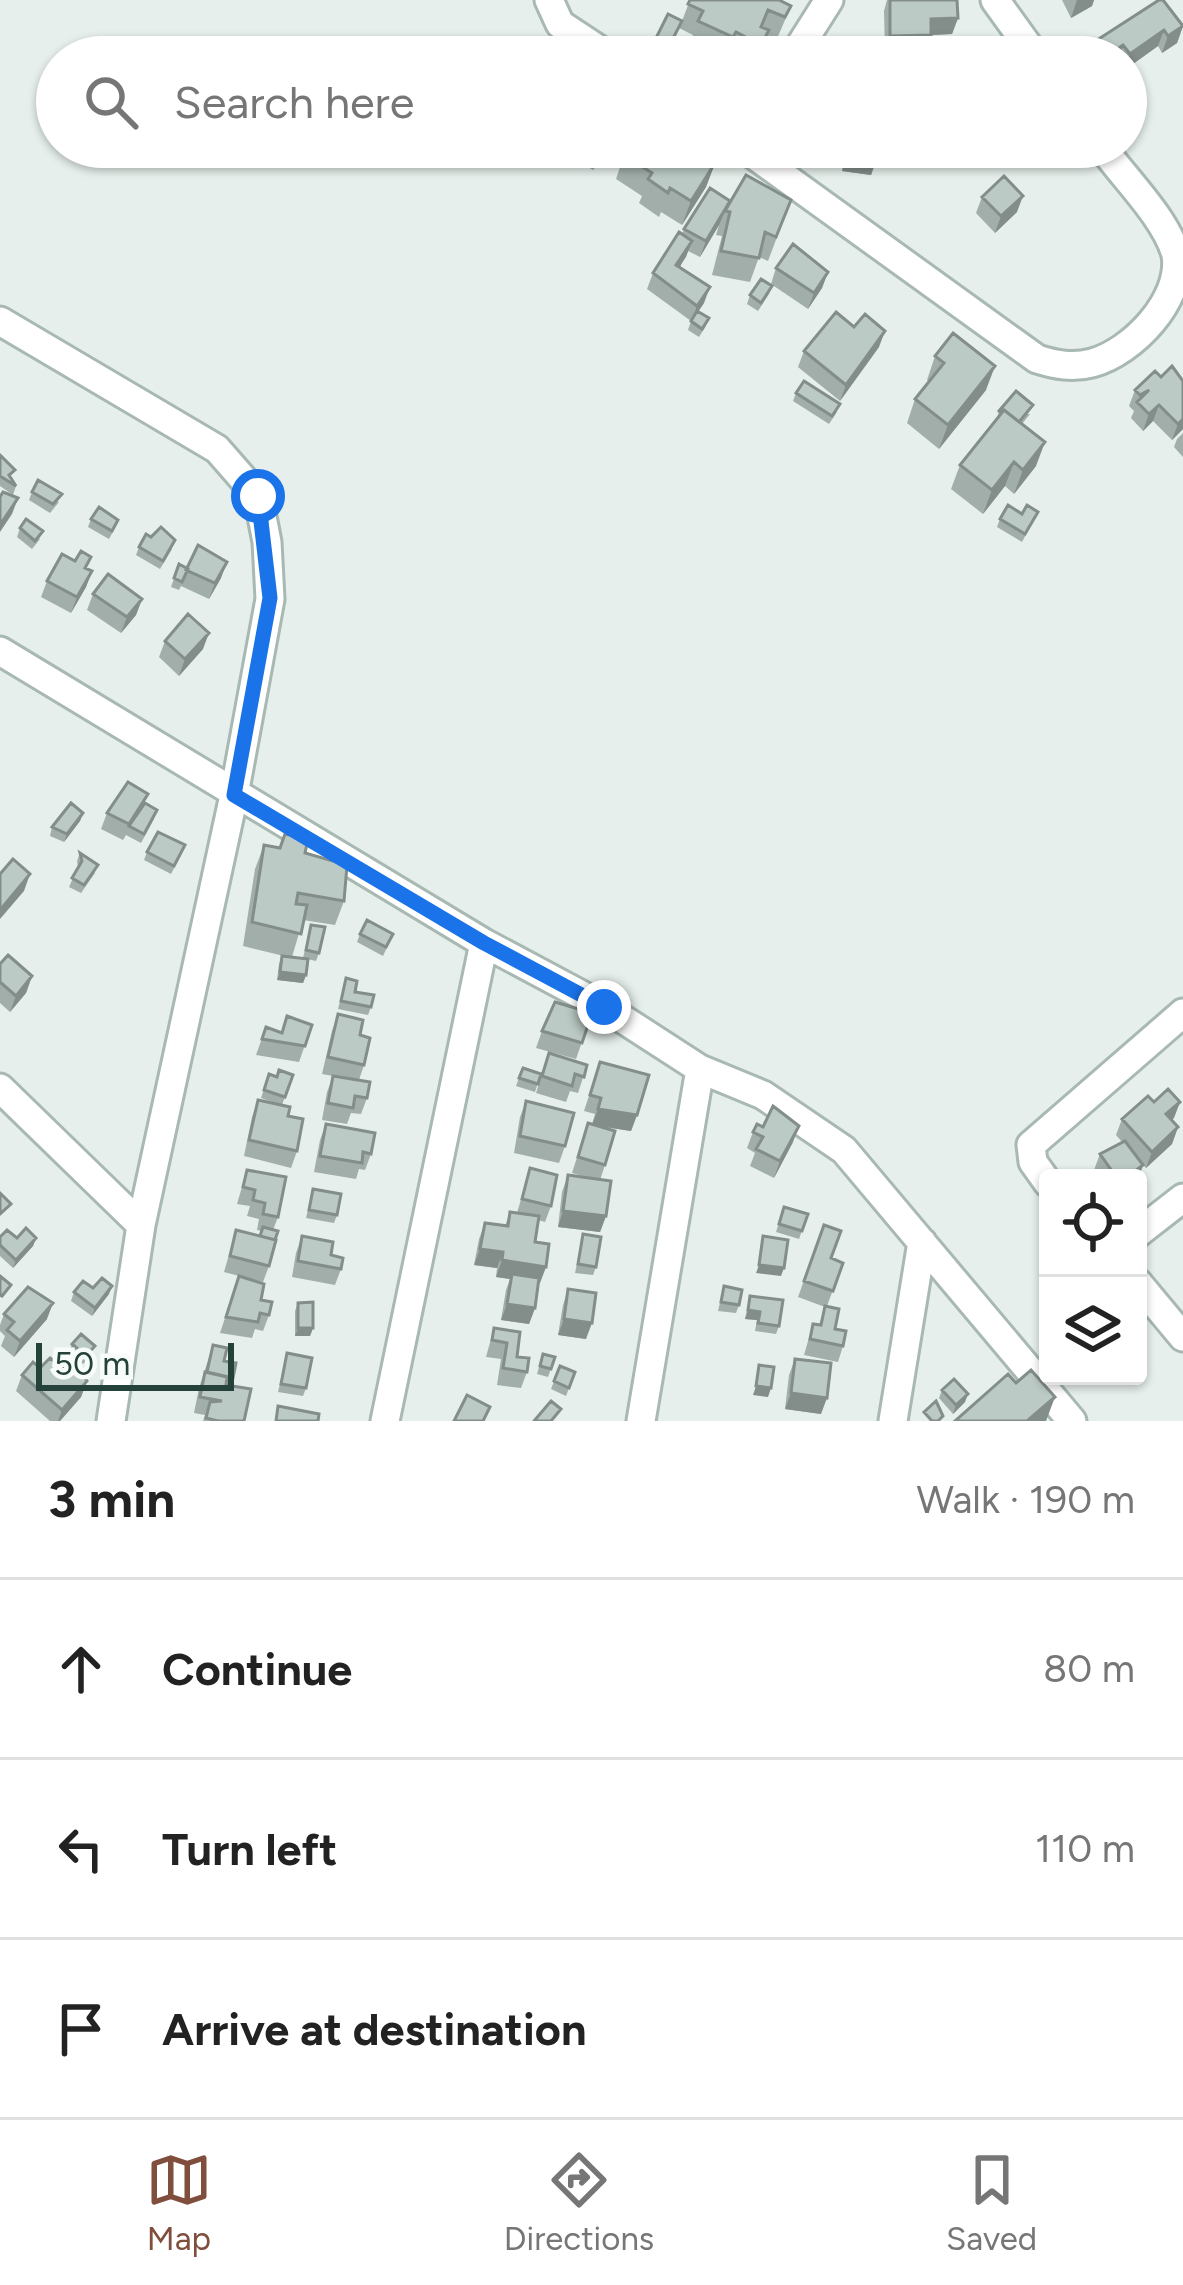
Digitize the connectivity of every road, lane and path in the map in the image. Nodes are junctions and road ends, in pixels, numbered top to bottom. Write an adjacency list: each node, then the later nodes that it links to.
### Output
1 (549, 0): 4 (street)
2 (829, 0): 5 (street)
3 (995, 0): 6 (street)
4 (578, 36)
5 (806, 36)
6 (1021, 36)
7 (772, 168): 8 (street)
8 (1117, 168)
9 (0, 321): 11 (street)
10 (0, 651): 11 (street)
11 (234, 795): 12 (street); 18 (street)
12 (484, 943): 14 (street); 24 (street)
13 (1183, 1013): 16 (street)
14 (700, 1069): 20 (street); 25 (street)
15 (0, 1088): 18 (street)
16 (1039, 1170)
17 (1183, 1198): 19 (street)
18 (141, 1225): 23 (street)
19 (1147, 1226)
20 (922, 1242): 26 (street); 27 (street)
21 (1147, 1294): 22 (street)
22 (1183, 1337)
23 (111, 1421)
24 (385, 1421)
25 (641, 1421)
26 (893, 1421)
27 (1072, 1421)

